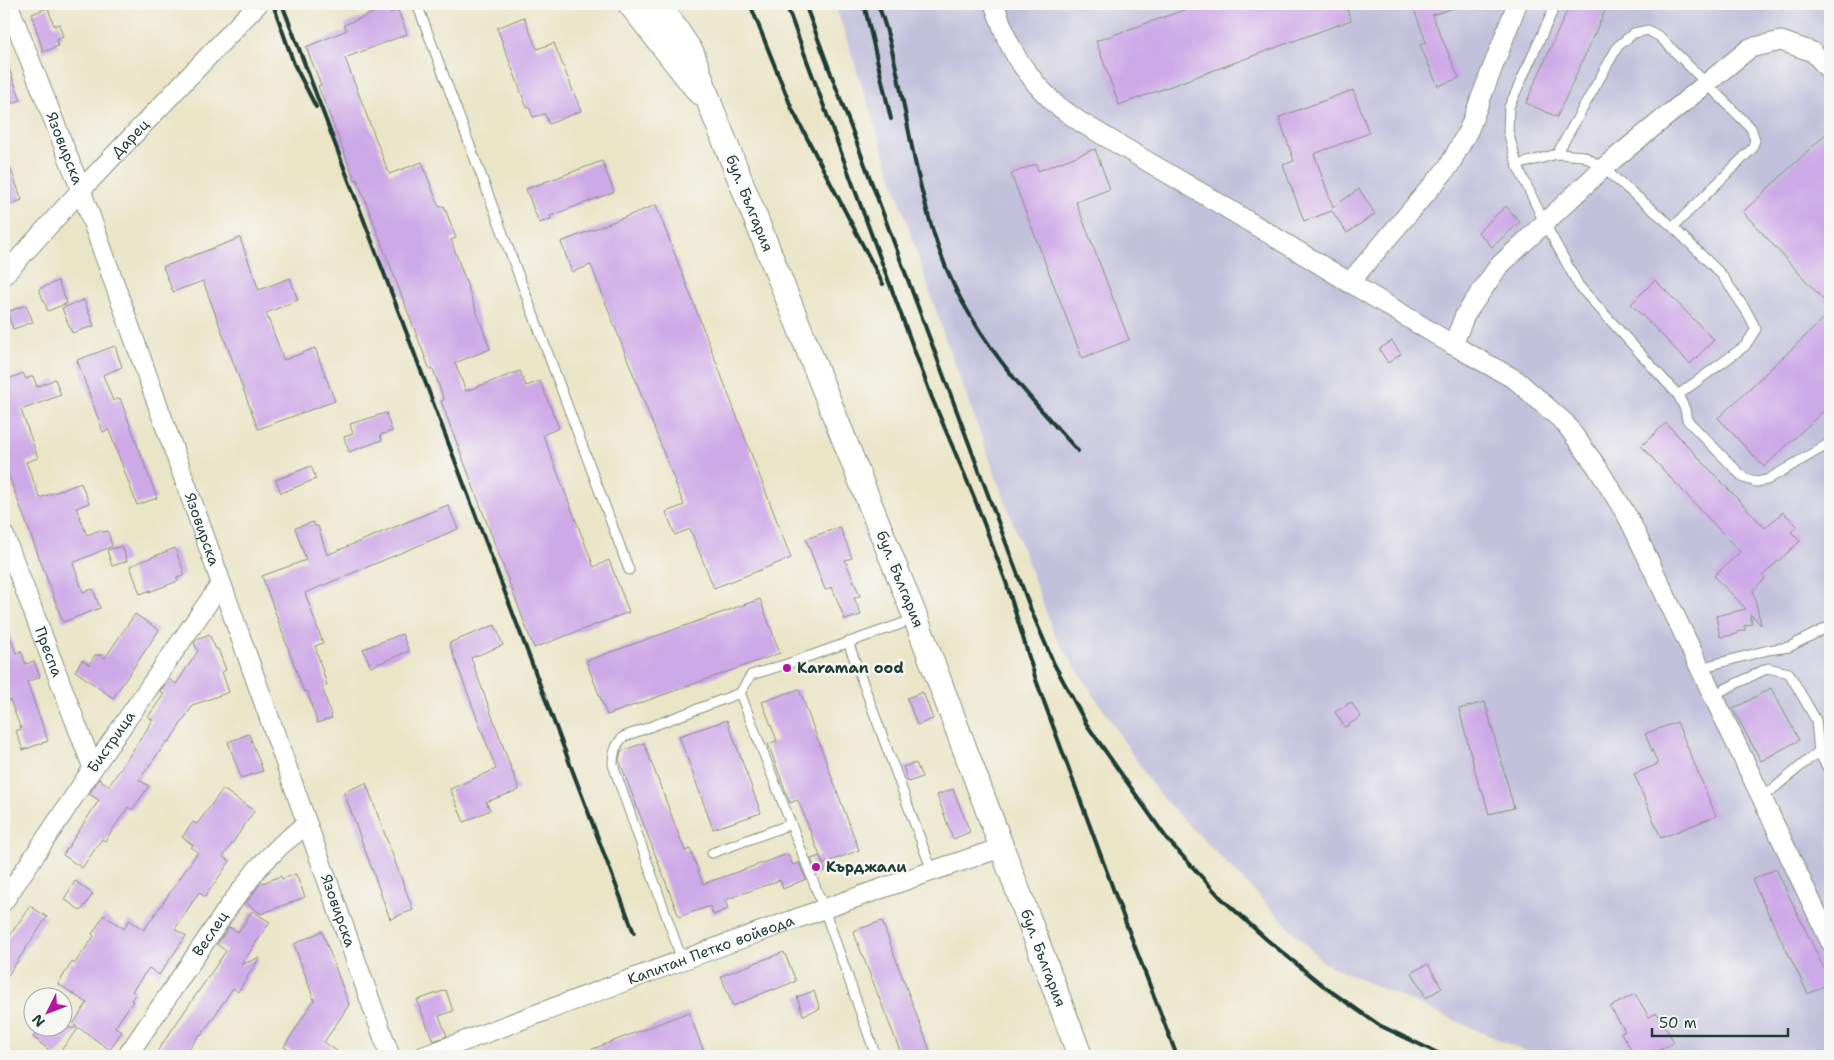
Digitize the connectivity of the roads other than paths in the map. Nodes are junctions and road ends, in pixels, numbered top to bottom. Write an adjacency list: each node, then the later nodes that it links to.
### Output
1 (8, 4): 15 (street, Язовирска)
2 (418, 4): 24 (lane)
3 (630, 4): 11 (street, бул. България)
4 (659, 4): 11 (street, бул. България)
5 (994, 4): 19 (street)
6 (1517, 4): 19 (street)
7 (1556, 4): 13 (lane)
8 (254, 5): 15 (street, Дарец)
9 (1830, 71): 10 (street)
10 (1706, 83): 12 (lane); 14 (street); 17 (lane)
11 (711, 107): 26 (street, бул. България)
12 (1557, 154): 13 (lane); 14 (lane)
13 (1517, 165): 16 (lane)
14 (1603, 168): 16 (street); 17 (lane)
15 (81, 190): 18 (street, Дарец); 25 (street, Язовирска)
16 (1544, 222): 20 (street); 21 (lane)
17 (1673, 227): 21 (lane)
18 (4, 275)
19 (1349, 283): 20 (street)
20 (1453, 345): 29 (street)
21 (1678, 395): 22 (lane)
22 (1830, 443)
23 (4, 535): 34 (street, Преспа)
24 (630, 570)
25 (222, 584): 34 (street, Бистрица); 37 (street, Язовирска)
26 (916, 619): 28 (lane); 39 (street, бул. България)
27 (1830, 626): 29 (lane)
28 (848, 642): 30 (lane); 41 (lane)
29 (1700, 668): 31 (street)
30 (740, 693): 38 (lane); 45 (lane)
31 (1713, 695): 33 (lane); 36 (street)
32 (1830, 742): 33 (lane)
33 (1819, 753): 35 (lane); 36 (lane)
34 (93, 768): 42 (street, Бистрица)
35 (1830, 772)
36 (1762, 798): 44 (street)
37 (307, 824): 46 (street, Веслец); 47 (street, Язовирска)
38 (791, 824): 40 (lane); 43 (lane)
39 (1001, 848): 41 (street, Капитан Петко войвода); 50 (street, бул. България)
40 (712, 853)
41 (932, 871): 43 (street, Капитан Петко войвода)
42 (4, 901)
43 (824, 909): 45 (street, Капитан Петко войвода); 49 (lane)
44 (1830, 941)
45 (682, 960): 48 (street, Капитан Петко войвода)
46 (127, 1056)
47 (390, 1056)
48 (424, 1056)
49 (876, 1056)
50 (1080, 1056)

